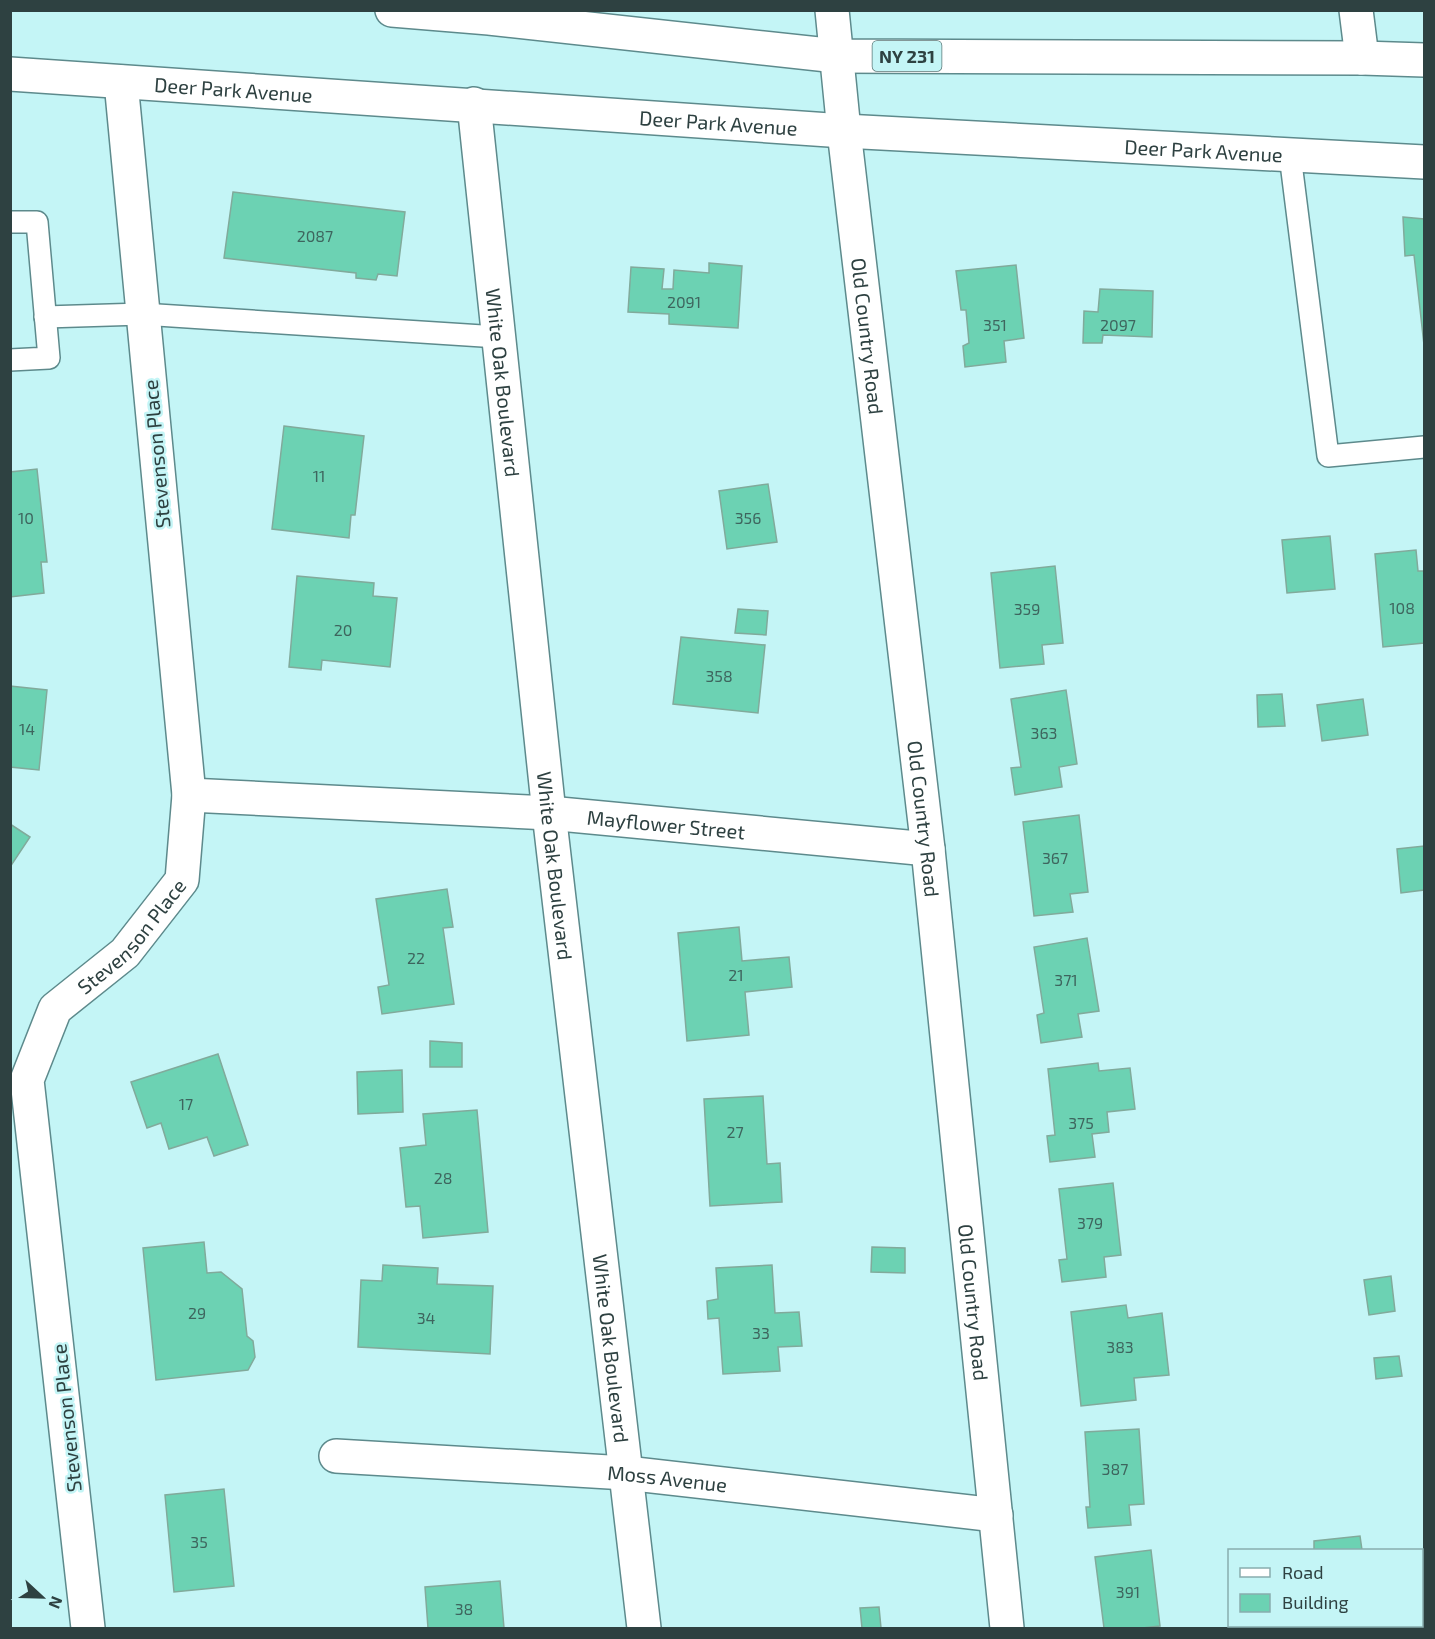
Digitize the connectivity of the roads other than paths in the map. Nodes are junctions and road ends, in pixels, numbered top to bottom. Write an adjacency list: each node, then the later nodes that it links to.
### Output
1 (392, 10): 4 (street, NY 231)
2 (832, 10): 4 (street, Old Country Road)
3 (1356, 10): 5 (street)
4 (837, 56): 5 (street, NY 231); 10 (street, Old Country Road)
5 (1362, 58): 6 (street, NY 231)
6 (1425, 60)
7 (10, 74): 8 (street, Deer Park Avenue)
8 (121, 82): 9 (street, Deer Park Avenue); 14 (street, Stevenson Place)
9 (474, 104): 10 (street, Deer Park Avenue); 16 (street, White Oak Boulevard)
10 (844, 132): 11 (street, Deer Park Avenue); 21 (street, Old Country Road)
11 (1290, 154): 12 (street, Deer Park Avenue); 18 (lane)
12 (1425, 162)
13 (10, 222): 15 (lane)
14 (142, 314): 15 (lane); 16 (lane); 19 (street, Stevenson Place)
15 (45, 317): 17 (lane)
16 (498, 337): 20 (street, White Oak Boulevard)
17 (10, 360)
18 (1425, 447)
19 (189, 795): 20 (street, Mayflower Street); 25 (street, Stevenson Place)
20 (549, 813): 21 (street, Mayflower Street); 23 (street, White Oak Boulevard)
21 (928, 849): 24 (street, Old Country Road)
22 (336, 1456): 23 (street, Moss Avenue)
23 (626, 1473): 24 (street, Moss Avenue); 26 (street, White Oak Boulevard)
24 (996, 1515): 27 (street, Old Country Road)
25 (88, 1629)
26 (644, 1629)
27 (1007, 1629)

